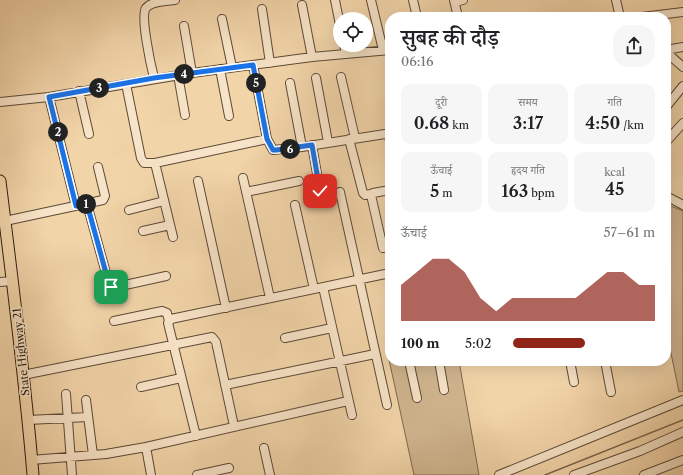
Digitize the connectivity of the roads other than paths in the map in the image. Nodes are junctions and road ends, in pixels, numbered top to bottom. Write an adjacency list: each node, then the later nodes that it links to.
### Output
1 (175, 0): 7 (street)
2 (335, 0): 11 (street)
3 (371, 0): 19 (street)
4 (413, 0): 12 (street)
5 (463, 0): 8 (street)
6 (616, 0): 14 (street)
7 (158, 1): 34 (street)
8 (454, 1): 13 (street)
9 (302, 5): 25 (street)
10 (262, 9): 26 (street)
11 (338, 12)
12 (416, 12)
13 (457, 12)
14 (619, 12)
15 (683, 12): 16 (street)
16 (671, 13)
17 (222, 19): 28 (street)
18 (184, 26): 31 (street)
19 (385, 44)
20 (683, 47): 22 (street)
21 (385, 50): 23 (street)
22 (671, 50)
23 (346, 54): 25 (street)
24 (671, 56): 29 (street)
25 (312, 58): 26 (street)
26 (270, 63): 27 (street)
27 (253, 65): 28 (street); 49 (street)
28 (232, 67): 30 (street)
29 (683, 67)
30 (220, 69): 31 (street); 44 (street)
31 (192, 73): 32 (street)
32 (178, 75): 34 (street); 43 (street)
33 (341, 77): 50 (street)
34 (154, 78): 37 (street)
35 (316, 78): 51 (street)
36 (290, 83): 53 (street)
37 (126, 84): 39 (street); 54 (street)
38 (683, 86): 41 (street)
39 (79, 92): 40 (street); 46 (street)
40 (49, 97): 42 (street); 69 (street)
41 (671, 98)
42 (0, 102)
43 (185, 115)
44 (229, 116)
45 (683, 123): 48 (street)
46 (89, 134)
47 (385, 134): 50 (street)
48 (671, 136)
49 (267, 139): 53 (street); 54 (street)
50 (352, 139): 51 (street); 64 (street)
51 (328, 142): 52 (street)
52 (312, 145): 53 (street); 60 (street)
53 (302, 147)
54 (155, 163): 66 (street)
55 (98, 166): 67 (street)
56 (243, 178): 62 (street)
57 (299, 180): 62 (street)
58 (0, 181): 72 (highway, State Highway 21)
59 (198, 181): 85 (street)
60 (320, 191)
61 (385, 191): 64 (street)
62 (246, 192): 84 (street)
63 (340, 192): 79 (street)
64 (371, 194): 76 (street)
65 (671, 199): 68 (street)
66 (164, 201): 71 (street); 73 (street)
67 (87, 204): 69 (street); 78 (street)
68 (683, 205)
69 (76, 206): 72 (street)
70 (295, 206): 83 (street)
71 (129, 210)
72 (5, 221): 80 (highway, State Highway 21)
73 (170, 225): 74 (street); 75 (street)
74 (144, 231)
75 (173, 237)
76 (383, 248)
77 (385, 274): 79 (street)
78 (166, 276)
79 (359, 280): 82 (street); 91 (street)
80 (13, 281): 81 (street); 97 (highway, State Highway 21)
81 (0, 282)
82 (323, 287): 83 (street); 88 (street)
83 (314, 289): 84 (street)
84 (270, 298): 85 (street)
85 (226, 308): 87 (street)
86 (114, 321): 87 (street)
87 (169, 321): 90 (street)
88 (332, 328): 89 (street); 92 (street)
89 (285, 338)
90 (173, 344): 97 (street); 98 (street); 100 (street)
91 (375, 354): 92 (street); 109 (street)
92 (340, 362): 100 (street); 107 (street)
93 (410, 366): 105 (street)
94 (439, 366): 102 (street)
95 (571, 366): 99 (street)
96 (606, 366): 103 (street)
97 (23, 375): 113 (highway, State Highway 21)
98 (181, 378): 101 (street); 116 (street)
99 (574, 382)
100 (225, 385): 114 (street)
101 (141, 387)
102 (444, 390)
103 (611, 392)
104 (66, 394): 112 (street)
105 (417, 398)
106 (86, 400): 111 (street)
107 (348, 400): 110 (street); 114 (street)
108 (683, 400): 130 (street)
109 (388, 405)
110 (352, 415)
111 (88, 417): 112 (street); 119 (street)
112 (68, 418): 113 (street); 120 (street)
113 (28, 420): 121 (highway, State Highway 21)
114 (234, 426): 116 (street)
115 (683, 432): 131 (street)
116 (196, 436): 117 (street)
117 (146, 447): 119 (street); 127 (street)
118 (264, 448): 129 (street)
119 (93, 455): 120 (street)
120 (71, 456): 121 (street); 126 (street)
121 (31, 460): 125 (highway, State Highway 21)
122 (683, 460): 124 (street)
123 (229, 468): 128 (street)
124 (664, 471): 132 (street)
125 (32, 475)
126 (72, 475)
127 (151, 475)
128 (197, 475)
129 (270, 475)
130 (498, 475)
131 (574, 475)
132 (644, 475)

